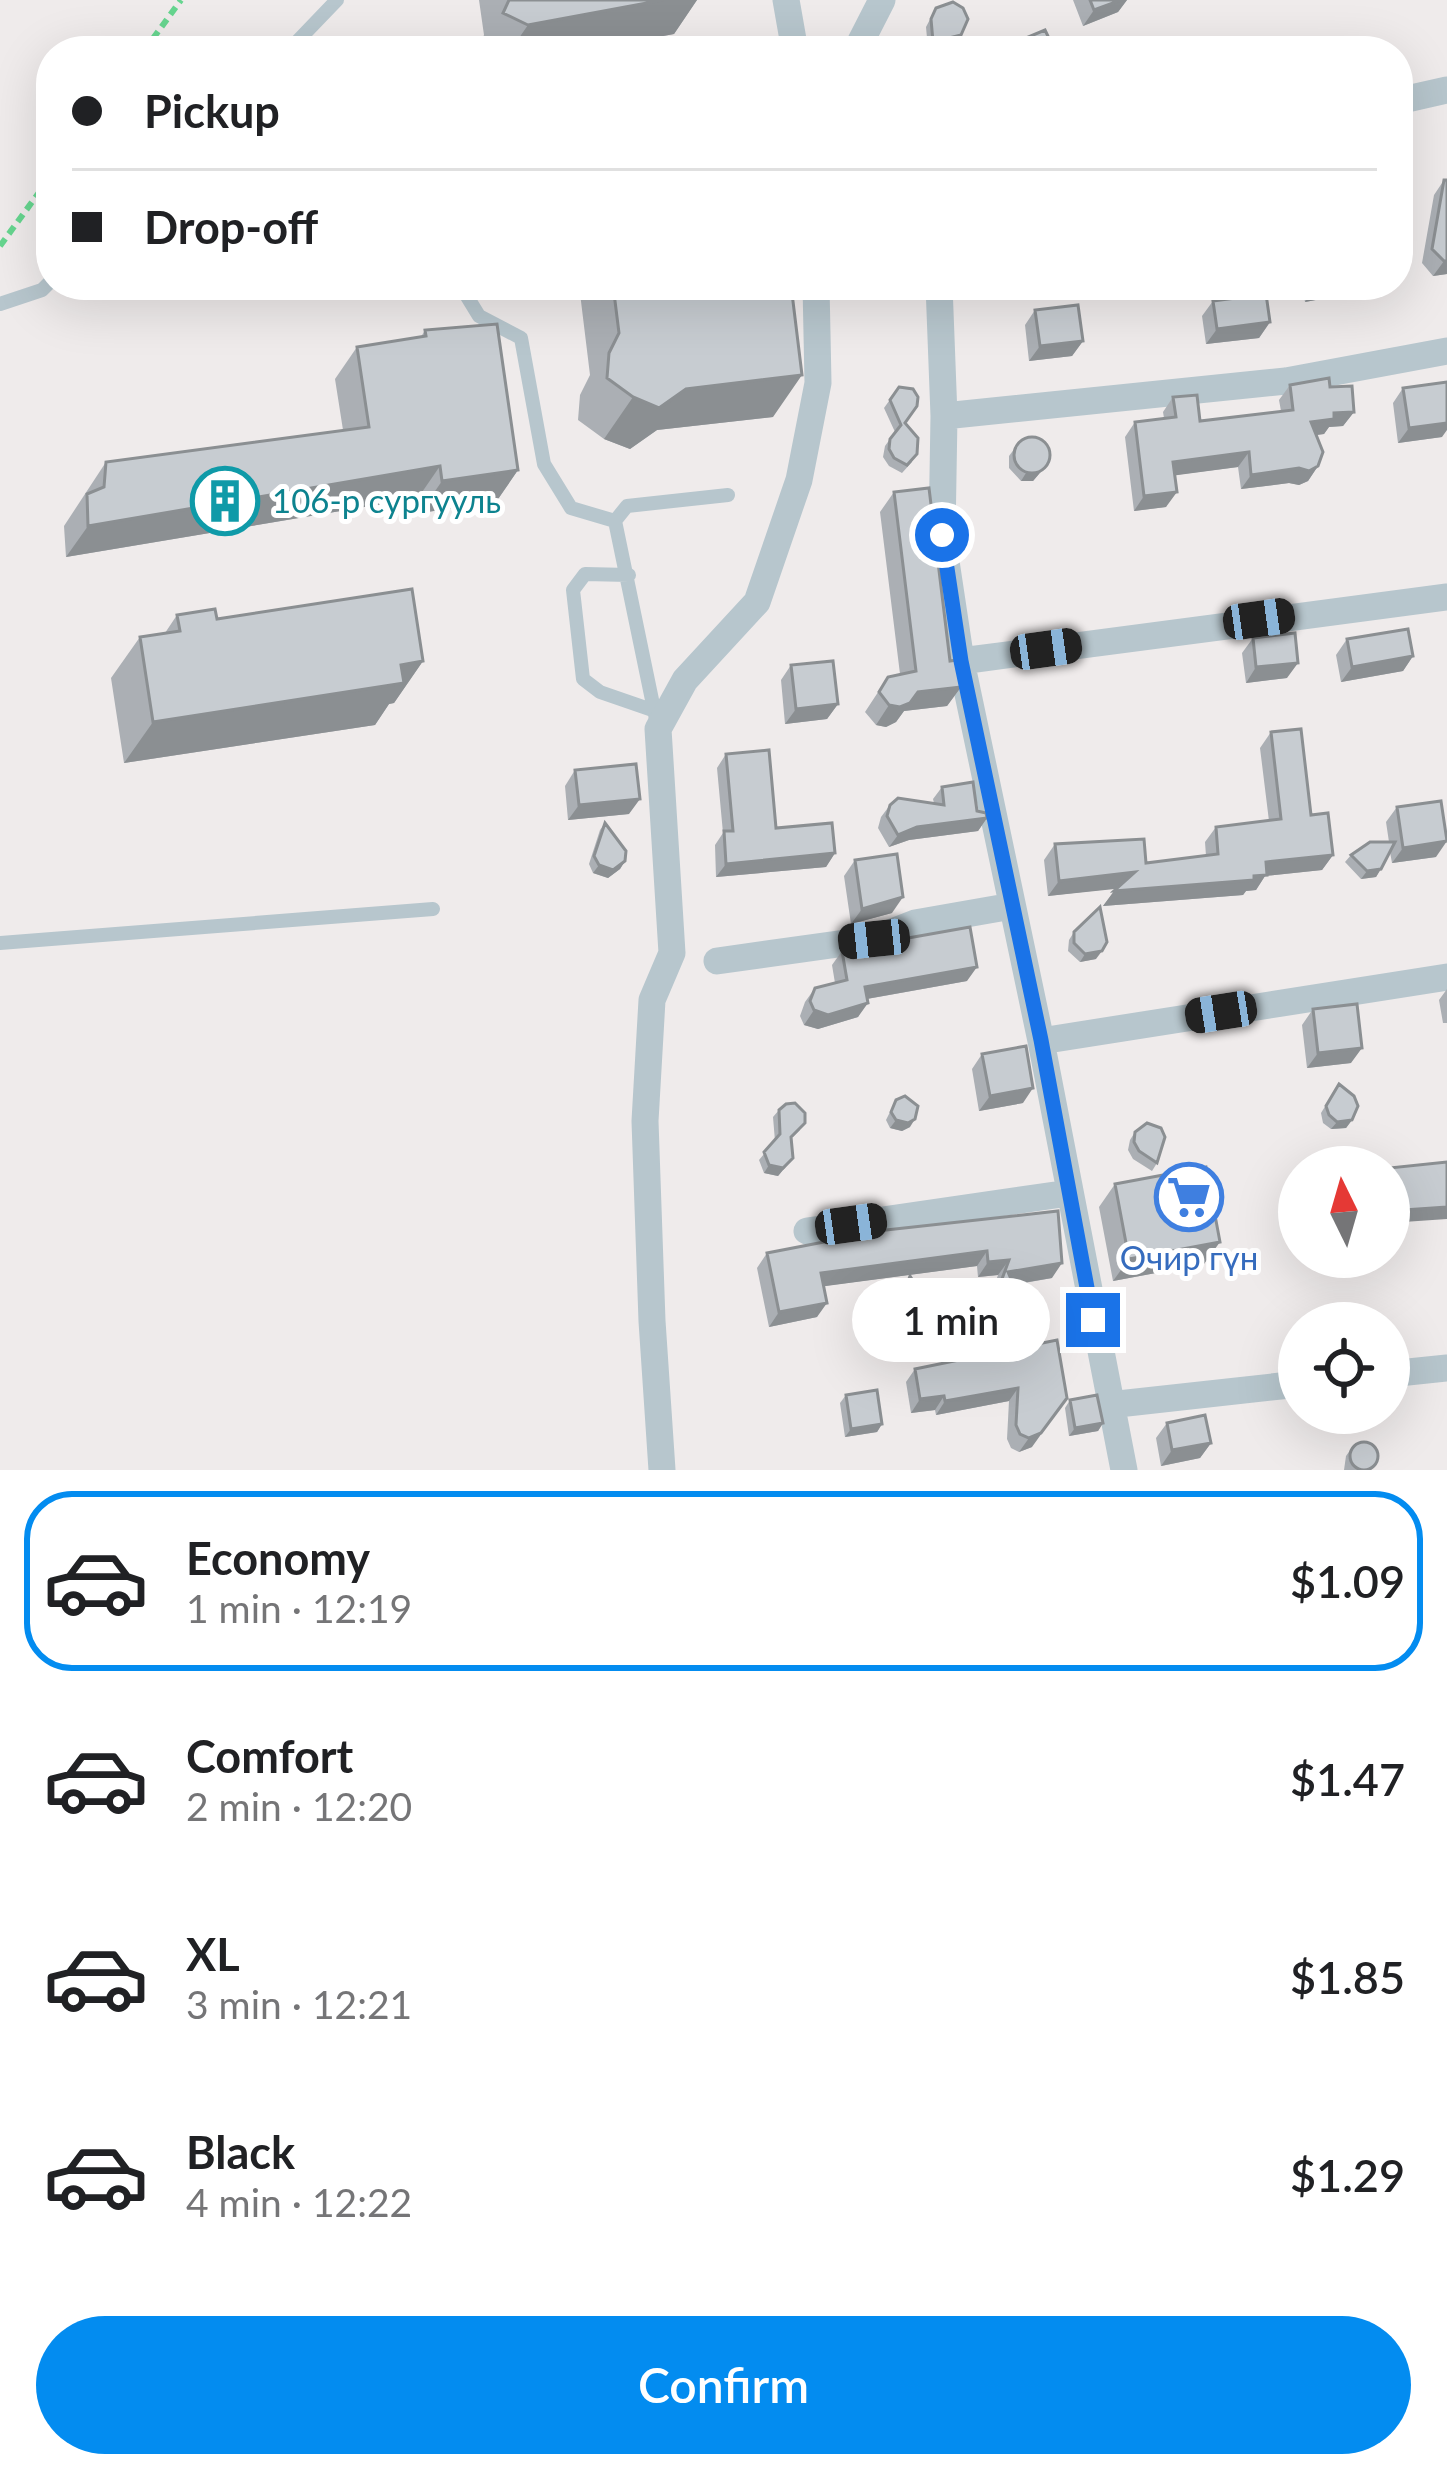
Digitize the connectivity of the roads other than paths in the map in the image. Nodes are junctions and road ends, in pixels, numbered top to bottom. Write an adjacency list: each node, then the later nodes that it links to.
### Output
1 (337, 0): 4 (lane)
2 (786, 0): 5 (street)
3 (882, 0): 6 (street)
4 (302, 36)
5 (792, 36)
6 (864, 36)
7 (1447, 90): 8 (street)
8 (1413, 97)
9 (36, 292): 13 (lane)
10 (469, 300): 17 (lane)
11 (815, 300): 21 (street)
12 (940, 300): 15 (street)
13 (0, 304)
14 (1447, 351): 15 (street)
15 (944, 416): 20 (street)
16 (728, 495): 17 (lane)
17 (615, 521): 18 (lane)
18 (629, 575): 21 (lane); 21 (lane)
19 (1447, 597): 20 (street)
20 (961, 661): 22 (street)
21 (657, 720): 34 (street)
22 (1012, 906): 25 (street); 27 (street)
23 (434, 909): 24 (lane)
24 (0, 943)
25 (717, 962)
26 (1447, 977): 27 (street)
27 (1041, 1040): 28 (street)
28 (1069, 1192): 29 (street); 33 (street)
29 (808, 1231)
30 (1447, 1368): 31 (street)
31 (1410, 1372)
32 (1278, 1386): 33 (street)
33 (1109, 1405): 35 (street)
34 (662, 1470)
35 (1124, 1470)

